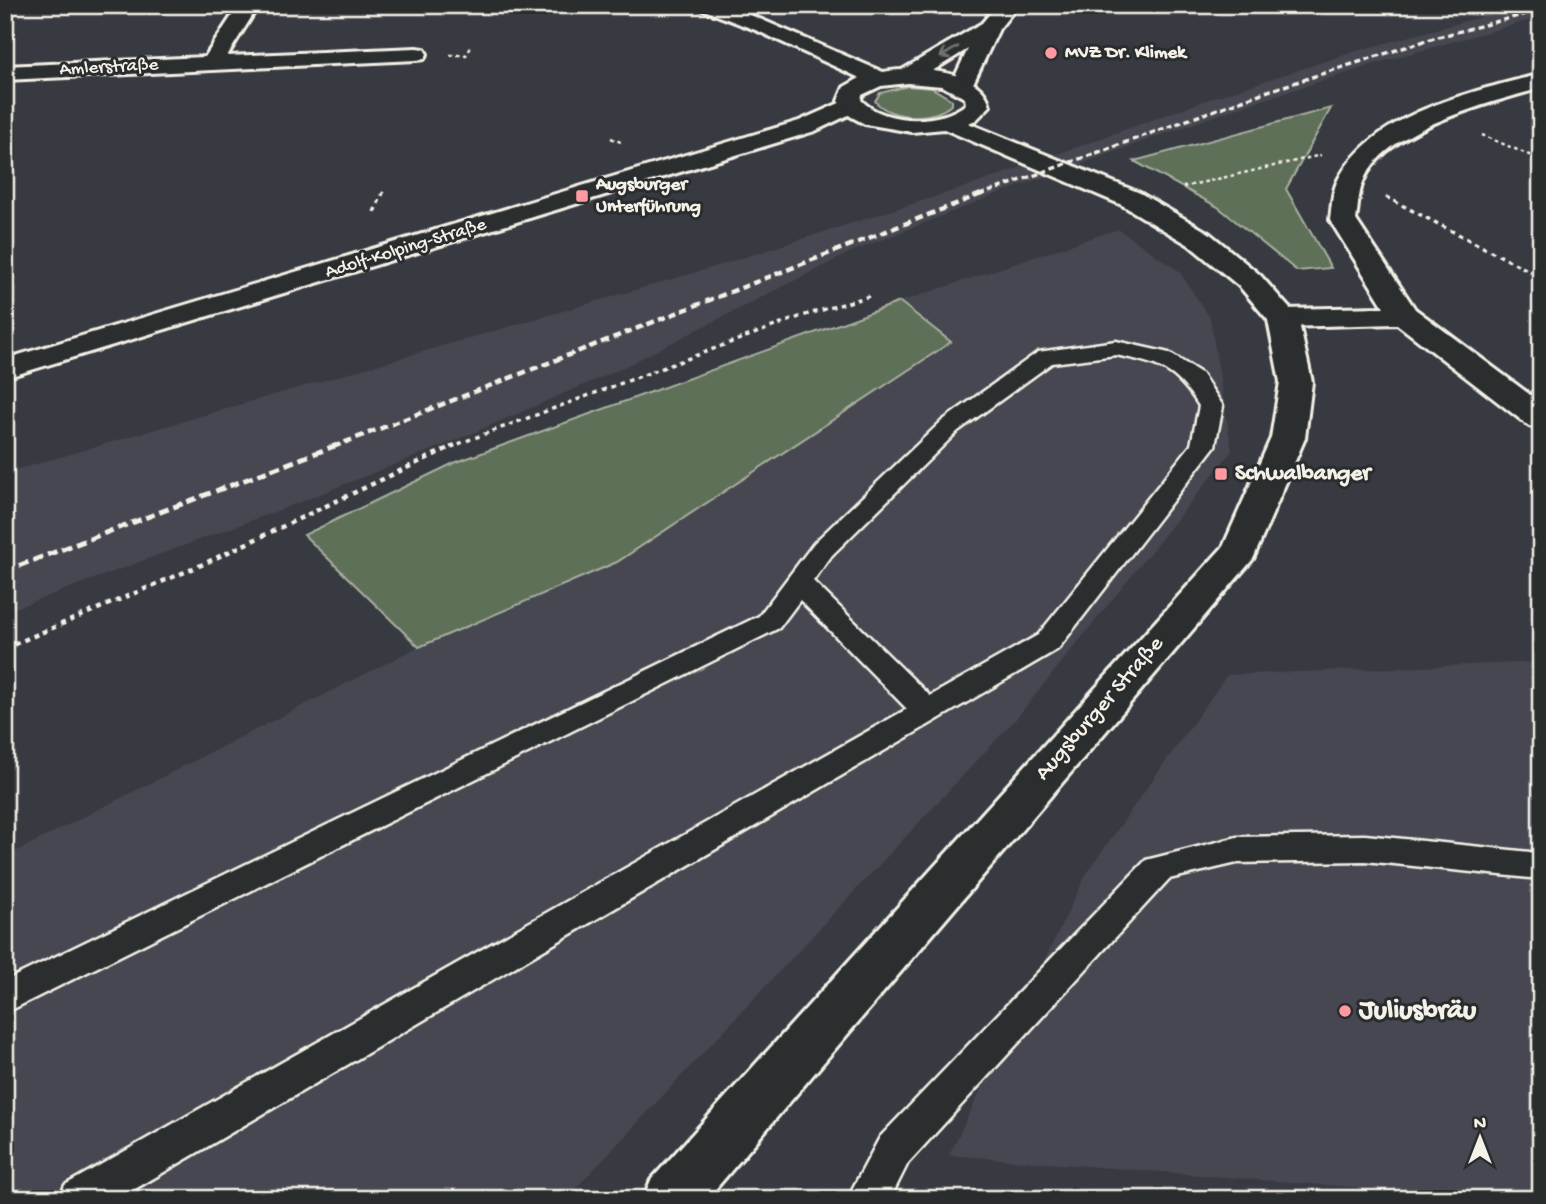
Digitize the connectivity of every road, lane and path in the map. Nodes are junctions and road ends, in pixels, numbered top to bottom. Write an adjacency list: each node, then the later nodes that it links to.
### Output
1 (249, 5): 7 (street)
2 (708, 5): 10 (street)
3 (856, 5): 4 (path)
4 (1006, 7): 5 (street)
5 (989, 27): 9 (street, one-way to 9); 12 (street)
6 (416, 54): 7 (street, Amlerstraße)
7 (212, 63): 8 (street, Amlerstraße)
8 (5, 73)
9 (908, 76): 10 (street); 12 (street)
10 (881, 79): 13 (street)
11 (1541, 81): 14 (street)
12 (962, 86): 15 (street)
13 (851, 105): 16 (street); 17 (street, Adolf-Kolping-Straße)
14 (1436, 116): 18 (street); 19 (path)
15 (957, 119): 16 (street, Adolf-Kolping-Straße); 22 (street)
16 (894, 123): 17 (street, Adolf-Kolping-Straße)
17 (807, 126): 28 (street, Adolf-Kolping-Straße)
18 (1380, 143): 20 (street); 22 (path)
19 (1541, 160)
20 (1352, 178): 24 (path); 26 (street)
21 (384, 191): 23 (path)
22 (1130, 199): 27 (street)
23 (374, 212)
24 (1541, 277)
25 (873, 295): 31 (path)
26 (1404, 315): 27 (street); 29 (street)
27 (1283, 318): 36 (street, Augsburger Straße)
28 (5, 369)
29 (1541, 419)
30 (798, 582): 32 (lane); 32 (lane); 34 (lane)
31 (5, 648)
32 (928, 711): 35 (lane)
33 (1530, 865): 37 (lane)
34 (5, 998)
35 (80, 1199)
36 (671, 1199)
37 (868, 1199)

